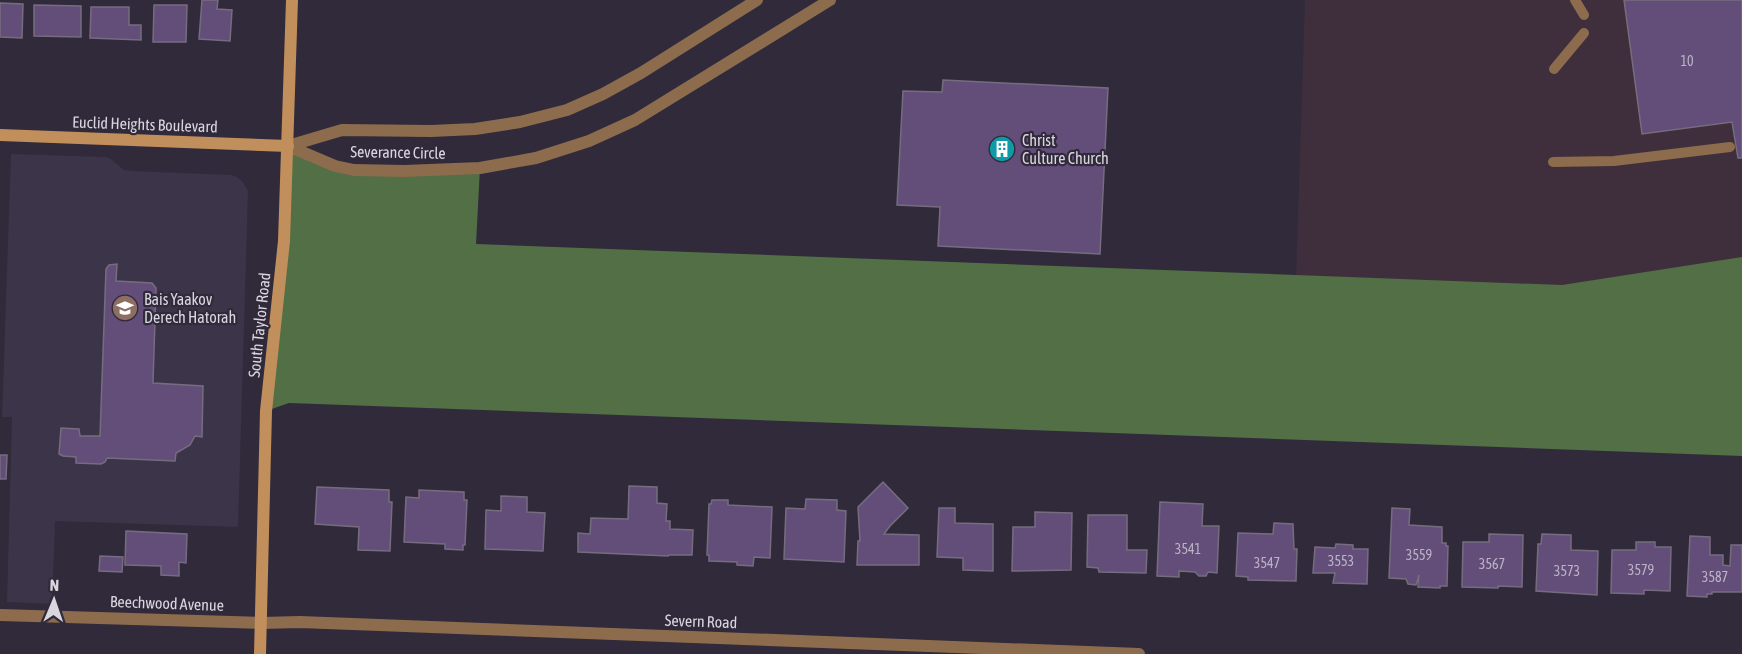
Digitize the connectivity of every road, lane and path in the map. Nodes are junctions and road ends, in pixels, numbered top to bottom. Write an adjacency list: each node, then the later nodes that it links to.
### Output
1 (292, 0): 9 (main road, South Taylor Road)
2 (757, 0): 9 (street, Severance Circle)
3 (830, 0): 9 (street, Severance Circle)
4 (1575, 0): 5 (lane)
5 (1584, 15)
6 (1584, 33): 7 (lane)
7 (1554, 69)
8 (0, 135): 9 (main road, Euclid Heights Boulevard)
9 (288, 146): 13 (main road, South Taylor Road)
10 (1730, 147): 11 (lane)
11 (1553, 162)
12 (0, 615): 13 (street, Beechwood Avenue)
13 (261, 623): 14 (main road, South Taylor Road); 15 (street, Severn Road)
14 (260, 654)
15 (1139, 654)

